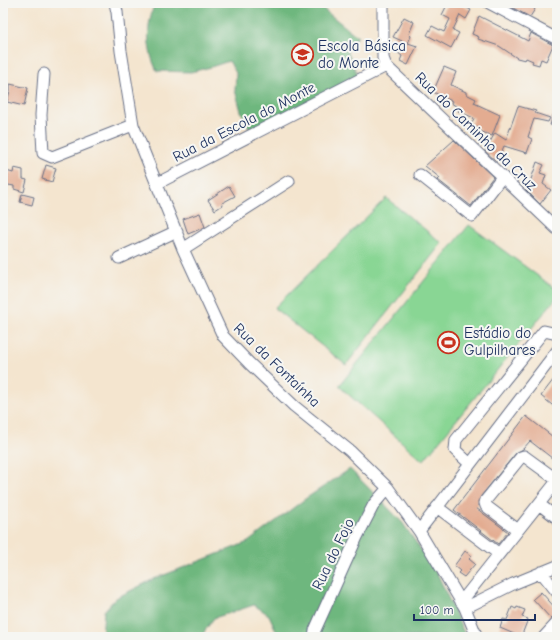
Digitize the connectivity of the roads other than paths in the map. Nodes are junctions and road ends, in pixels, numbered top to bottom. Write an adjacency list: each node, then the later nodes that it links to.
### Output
1 (115, 3): 7 (street, Rua da Fontaínha)
2 (383, 3): 5 (street)
3 (489, 3): 4 (street)
4 (557, 39)
5 (386, 66): 9 (street, Rua do Caminho da Cruz); 11 (street, Rua da Escola do Monte)
6 (44, 74): 7 (street)
7 (134, 126): 11 (street, Rua da Fontaínha)
8 (420, 175): 9 (street)
9 (502, 177): 12 (street, Rua do Caminho da Cruz)
10 (289, 181): 14 (street)
11 (158, 183): 13 (street, Rua da Fontaínha)
12 (557, 229)
13 (177, 231): 14 (street, Rua da Fontaínha); 15 (street)
14 (183, 249): 20 (street, Rua da Fontaínha)
15 (119, 258)
16 (557, 334): 18 (street)
17 (557, 351): 18 (street)
18 (470, 464): 22 (street)
19 (557, 481): 21 (street); 24 (street)
20 (388, 488): 25 (street, Rua da Fontaínha); 32 (street, Rua do Fojo)
21 (539, 504): 23 (street); 24 (street)
22 (437, 507): 25 (street); 26 (street)
23 (557, 518)
24 (518, 530): 26 (street)
25 (419, 531): 30 (street, Rua da Fontaínha)
26 (499, 554): 30 (street)
27 (557, 566): 28 (street)
28 (541, 572): 29 (street); 30 (street)
29 (557, 592)
30 (463, 605): 33 (street, Rua da Fontaínha)
31 (557, 623): 34 (street)
32 (314, 637)
33 (477, 637)
34 (544, 637)

